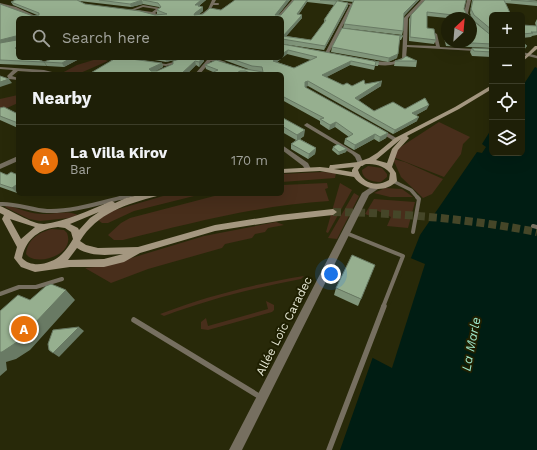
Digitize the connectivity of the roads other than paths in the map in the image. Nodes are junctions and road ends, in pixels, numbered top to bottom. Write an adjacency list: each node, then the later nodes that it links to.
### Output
1 (294, 0): 19 (street)
2 (322, 0): 8 (street)
3 (355, 0): 8 (street)
4 (423, 0): 21 (street)
5 (469, 0): 14 (street)
6 (16, 2): 11 (street)
7 (214, 2): 10 (lane); 18 (street)
8 (351, 3): 26 (street)
9 (0, 4): 11 (street)
10 (218, 4)
11 (7, 5): 16 (street)
12 (126, 10): 13 (street)
13 (132, 10): 15 (street); 15 (street)
14 (466, 12)
15 (152, 13): 17 (street)
16 (33, 16)
17 (159, 16)
18 (201, 16)
19 (280, 16)
20 (435, 34): 23 (street)
21 (405, 46): 23 (street); 35 (street)
22 (537, 47): 27 (main road)
23 (438, 48): 24 (street)
24 (489, 51)
25 (525, 53): 27 (street)
26 (319, 54)
27 (529, 54): 28 (lane); 29 (main road)
28 (537, 57)
29 (525, 58)
30 (136, 60): 31 (street)
31 (187, 60)
32 (200, 60): 40 (street)
33 (206, 60): 43 (street)
34 (214, 60): 36 (street)
35 (362, 61)
36 (229, 64)
37 (0, 68): 38 (street)
38 (17, 69): 39 (street); 44 (street)
39 (37, 70): 41 (street); 42 (street)
40 (160, 71)
41 (34, 72)
42 (48, 72)
43 (198, 72)
44 (16, 79)
45 (489, 89): 48 (main road)
46 (306, 125): 52 (street)
47 (372, 126): 49 (street)
48 (416, 131): 49 (main road); 53 (main road)
49 (396, 140): 52 (main road)
50 (284, 148): 55 (street)
51 (16, 159): 54 (street)
52 (362, 163): 53 (main road); 56 (main road); 58 (main road)
53 (389, 167): 59 (main road)
54 (0, 168)
55 (308, 169): 56 (main road); 57 (main road)
56 (320, 169): 58 (main road)
57 (284, 171)
58 (356, 175): 60 (main road)
59 (393, 181): 61 (main road); 70 (lane)
60 (362, 182): 61 (main road); 62 (street)
61 (376, 187): 62 (street)
62 (366, 193): 71 (street, Allée Loïc Caradec)
63 (135, 196): 64 (lane); 68 (main road); 72 (main road)
64 (0, 204)
65 (0, 209): 67 (main road)
66 (333, 212): 74 (main road)
67 (8, 214): 69 (main road); 73 (main road)
68 (61, 224): 69 (main road); 72 (main road)
69 (44, 227): 73 (main road)
70 (413, 232)
71 (346, 233): 79 (street, Allée Loïc Caradec); 81 (lane)
72 (76, 241): 74 (main road); 75 (main road)
73 (20, 245): 75 (main road)
74 (138, 250): 75 (main road)
75 (51, 265)
76 (62, 279): 77 (lane)
77 (0, 294)
78 (134, 320): 79 (lane)
79 (262, 398): 80 (street, Allée Loïc Caradec)
80 (235, 450)
81 (329, 450)

